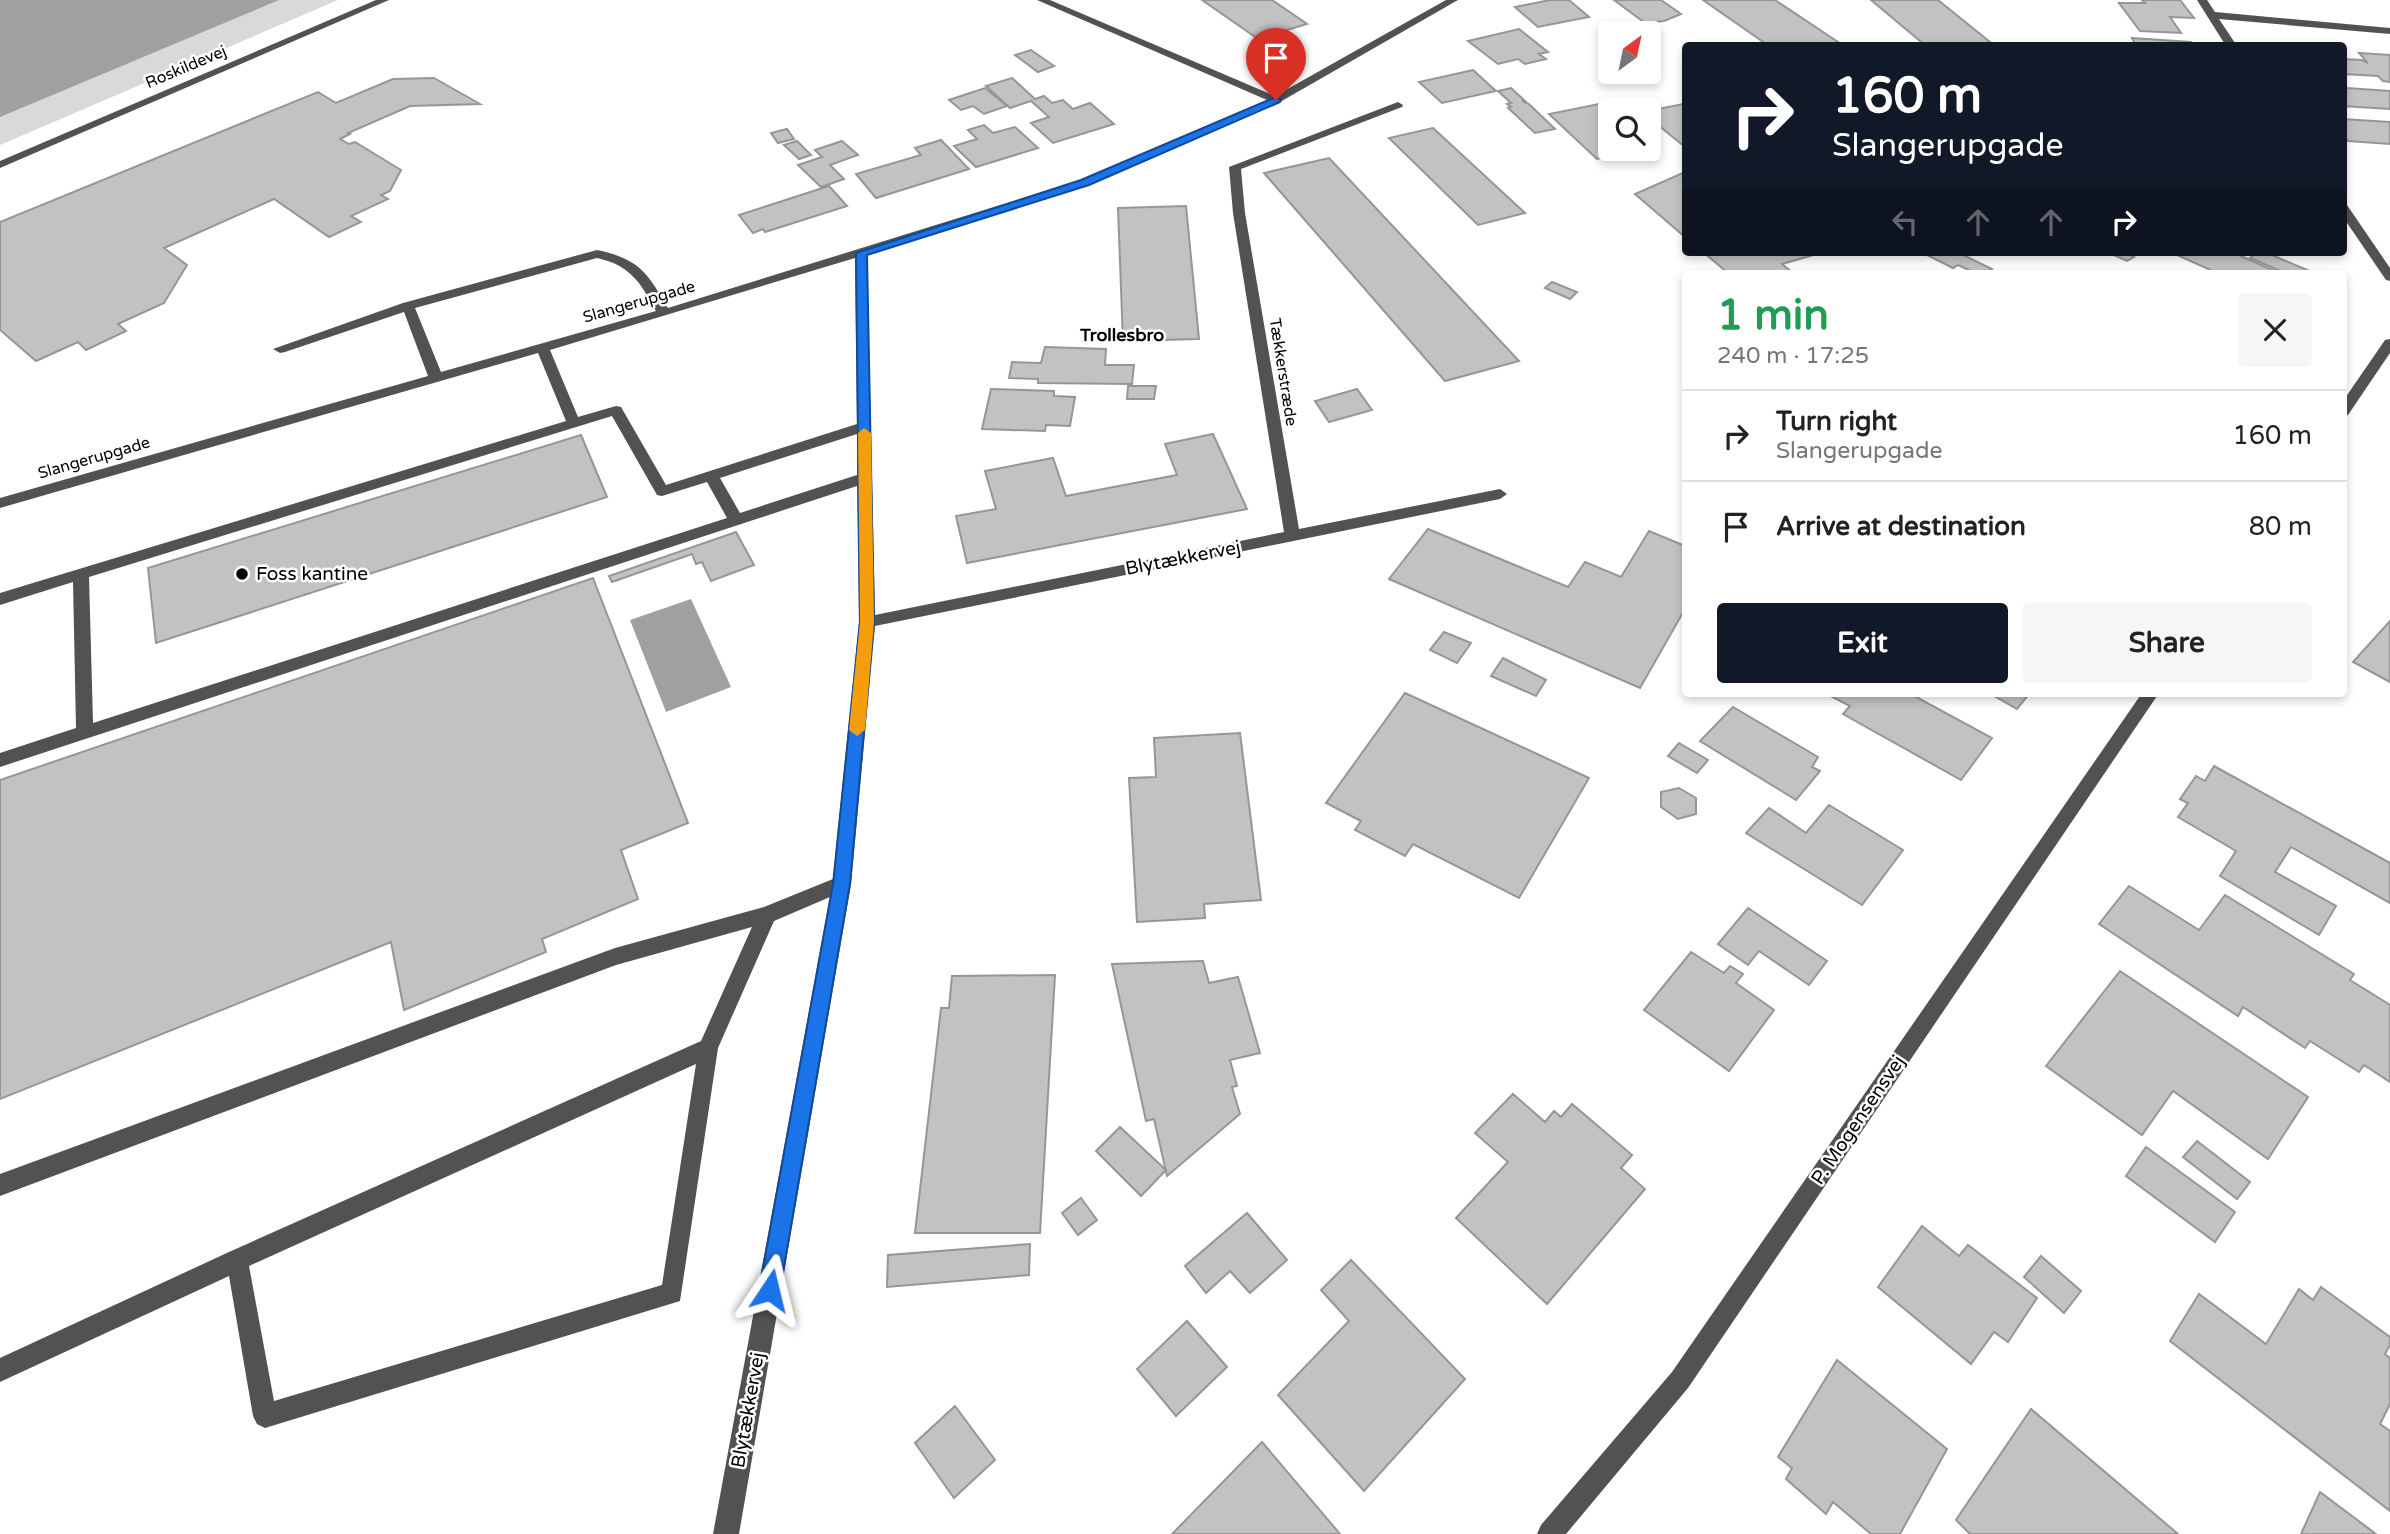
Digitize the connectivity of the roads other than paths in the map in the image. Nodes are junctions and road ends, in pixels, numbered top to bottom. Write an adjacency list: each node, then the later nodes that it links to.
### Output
1 (384, 0): 10 (street, Roskildevej)
2 (1042, 0): 8 (street)
3 (1453, 0): 8 (street, Slangerupgade)
4 (2202, 0): 5 (street)
5 (2211, 15): 6 (street); 7 (street)
6 (2390, 31)
7 (2229, 42)
8 (1276, 100): 12 (street, Slangerupgade)
9 (1398, 105): 28 (street, Tækkerstræde)
10 (0, 165)
11 (2347, 214): 13 (street)
12 (861, 253): 15 (street, Slangerupgade); 22 (street, Blytækkervej)
13 (2390, 276)
14 (408, 306): 15 (street); 18 (street); 19 (street)
15 (664, 313): 17 (street, Slangerupgade)
16 (2390, 343): 20 (street)
17 (542, 348): 19 (street, Slangerupgade); 21 (street)
18 (280, 349)
19 (436, 378): 26 (street, Slangerupgade)
20 (2347, 406)
21 (574, 423): 23 (street); 29 (street)
22 (864, 427): 23 (street); 24 (street, Blytækkervej)
23 (711, 475): 27 (street)
24 (865, 478): 27 (street); 31 (street, Blytækkervej)
25 (1500, 494): 28 (street, Blytækkervej)
26 (0, 503)
27 (736, 520): 33 (street)
28 (1292, 536): 31 (street, Blytækkervej)
29 (81, 574): 30 (street); 33 (street)
30 (0, 599)
31 (867, 622): 35 (street, Blytækkervej)
32 (2148, 697): 42 (street, P. Mogensensvej)
33 (85, 732): 34 (street)
34 (0, 760)
35 (842, 884): 36 (street); 41 (street, Blytækkervej)
36 (768, 915): 37 (street); 38 (street)
37 (708, 1048): 39 (street); 39 (street)
38 (0, 1185)
39 (237, 1260): 40 (street)
40 (0, 1370)
41 (726, 1534)
42 (1550, 1534)

